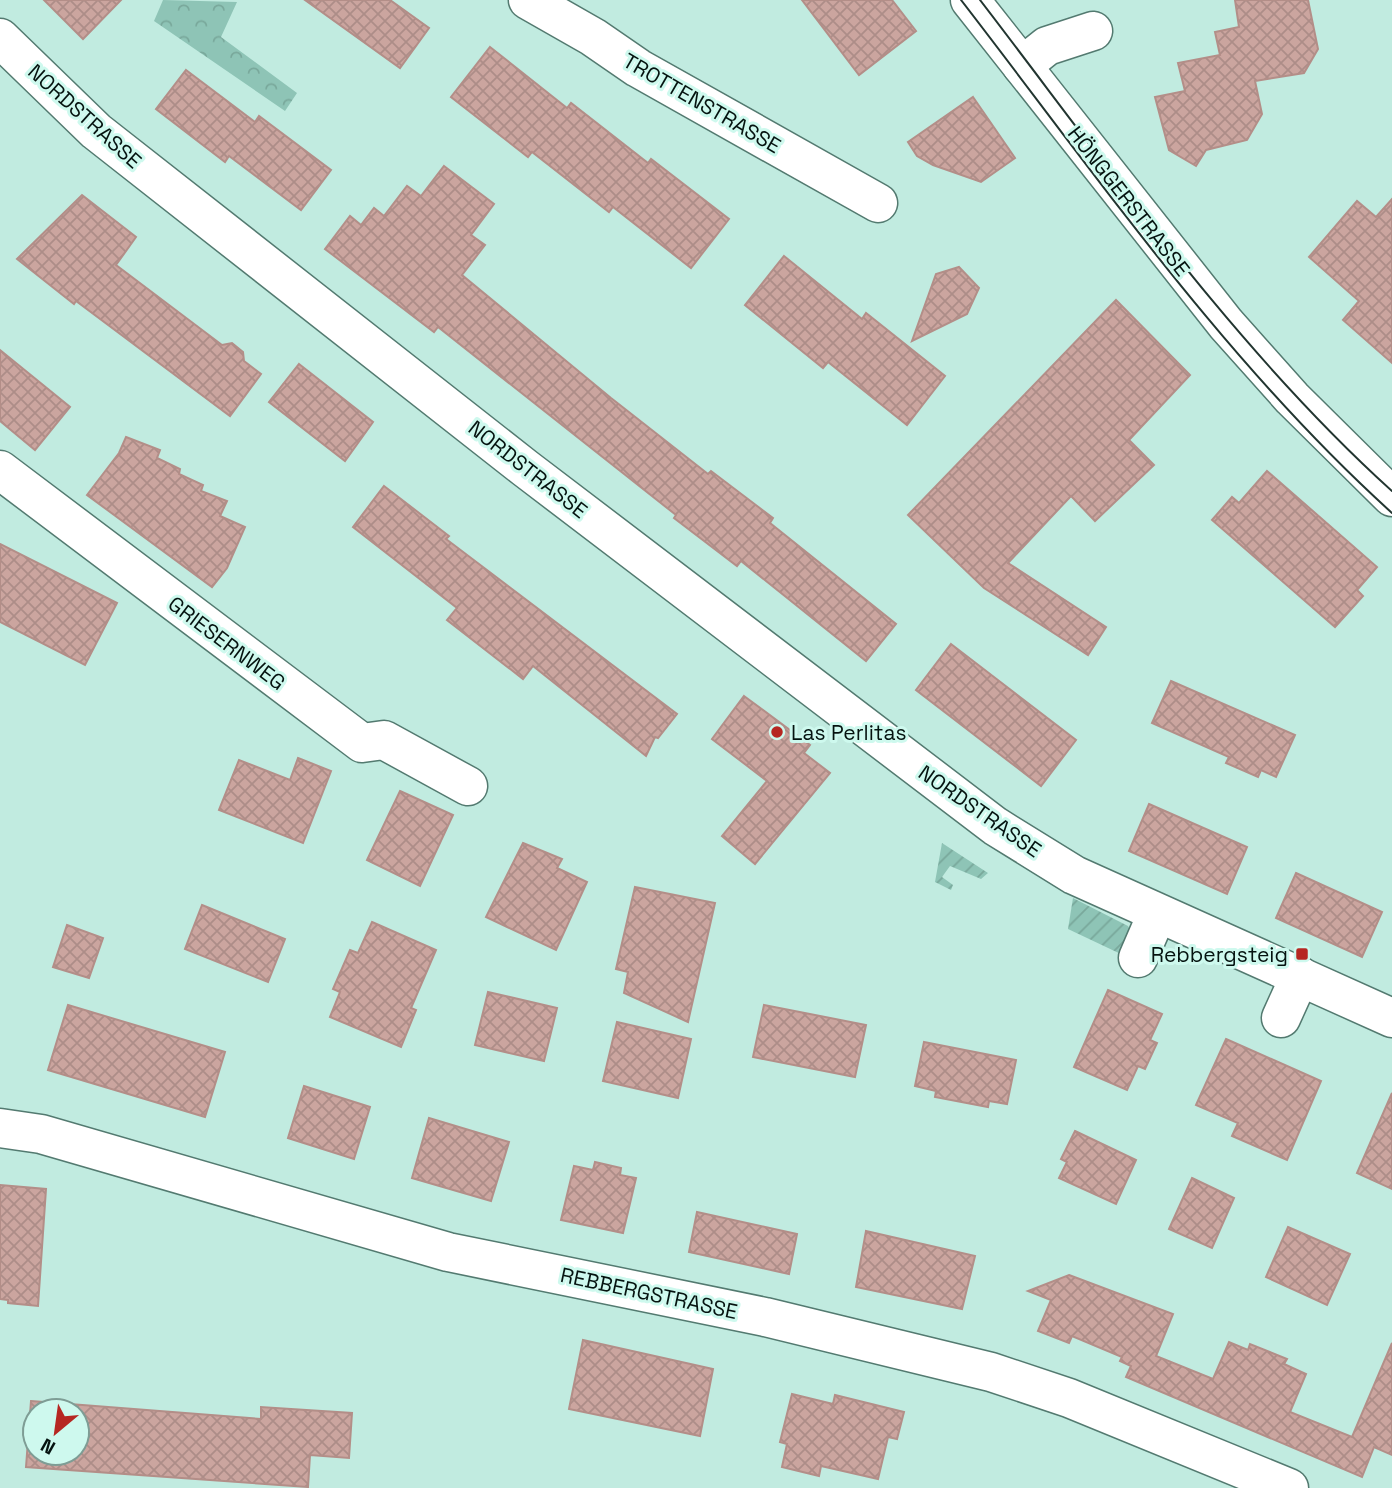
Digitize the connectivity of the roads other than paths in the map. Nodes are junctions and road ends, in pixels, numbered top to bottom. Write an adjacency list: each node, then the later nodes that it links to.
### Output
1 (528, 0): 6 (street, TROTTENSTRASSE)
2 (970, 0): 5 (street, HÖNGGERSTRASSE)
3 (1093, 31): 5 (street)
4 (0, 38): 10 (street, NORDSTRASSE)
5 (1022, 66): 8 (street, HÖNGGERSTRASSE)
6 (878, 203)
7 (0, 470): 9 (street, GRIESERNWEG)
8 (1392, 498)
9 (468, 786)
10 (1157, 914): 11 (street); 12 (street, NORDSTRASSE)
11 (1138, 958)
12 (1300, 976): 13 (street); 14 (street, NORDSTRASSE)
13 (1281, 1018)
14 (1392, 1018)
15 (0, 1128): 16 (street, REBBERGSTRASSE)
16 (1289, 1488)

